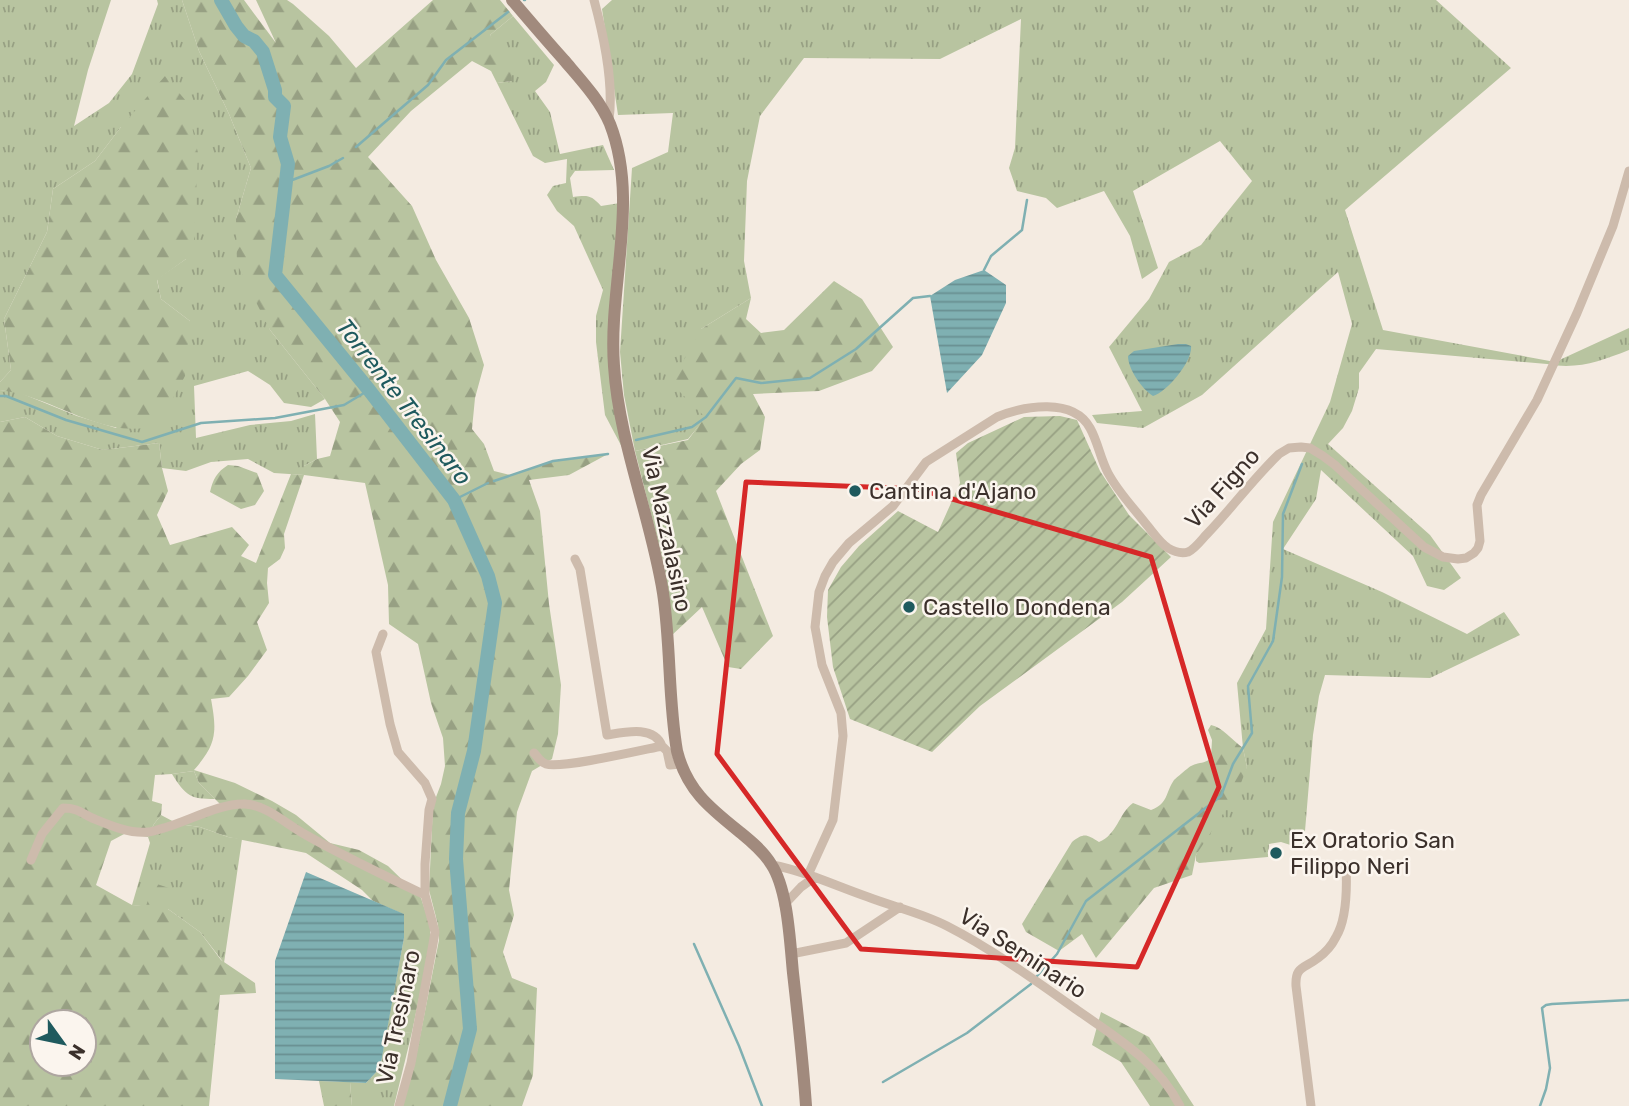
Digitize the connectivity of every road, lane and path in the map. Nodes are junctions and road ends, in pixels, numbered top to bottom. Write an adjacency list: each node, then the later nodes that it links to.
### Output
1 (512, 0): 3 (main road, Via Mazzalasino)
2 (594, 0): 3 (street)
3 (609, 121): 9 (main road, Via Mazzalasino)
4 (1629, 171): 13 (street, Via Figno)
5 (575, 559): 7 (street)
6 (383, 634): 14 (street, Via Tresinaro)
7 (662, 746): 8 (street); 9 (street)
8 (534, 753)
9 (680, 764): 11 (main road, Via Mazzalasino)
10 (31, 860): 14 (street)
11 (772, 865): 13 (street, Via Seminario); 15 (main road, Via Mazzalasino)
12 (1346, 866): 21 (street)
13 (811, 876): 15 (street); 16 (street, Via Seminario)
14 (425, 895): 18 (street, Via Tresinaro)
15 (784, 905): 17 (main road, Via Mazzalasino)
16 (900, 907): 17 (street); 20 (street, Via Seminario)
17 (791, 954): 19 (main road, Via Mazzalasino)
18 (399, 1106)
19 (806, 1106)
20 (1180, 1106)
21 (1311, 1106)

